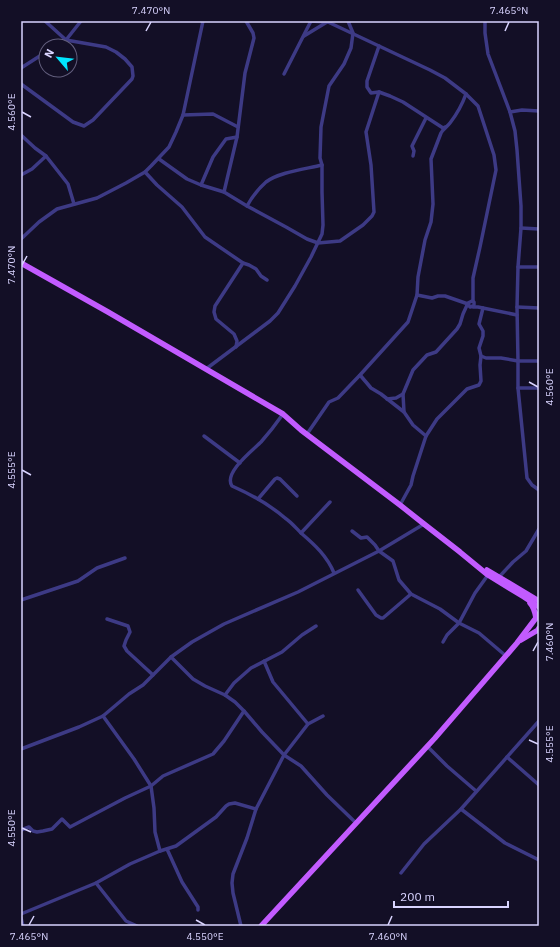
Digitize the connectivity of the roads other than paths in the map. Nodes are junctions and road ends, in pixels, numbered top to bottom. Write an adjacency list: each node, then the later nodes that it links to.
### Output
1 (45, 21): 11 (street)
2 (81, 21): 12 (street)
3 (203, 21): 23 (street)
4 (246, 21): 26 (street)
5 (311, 21): 8 (street); 10 (street)
6 (348, 21): 9 (street)
7 (485, 21): 22 (street)
8 (328, 22): 9 (street); 10 (street)
9 (353, 33): 14 (street); 34 (street)
10 (303, 37): 17 (street)
11 (64, 38)
12 (68, 38)
13 (78, 42): 18 (street)
14 (379, 46): 19 (street); 20 (street)
15 (38, 57): 16 (street)
16 (21, 68)
17 (284, 74)
18 (21, 84)
19 (379, 92): 24 (street); 44 (street)
20 (466, 94): 27 (street); 51 (street)
21 (539, 111): 22 (street)
22 (510, 112): 41 (street)
23 (183, 115): 26 (street); 33 (street)
24 (426, 118): 25 (street); 32 (street)
25 (439, 125): 27 (street); 28 (street)
26 (238, 127): 30 (street)
27 (445, 128): 28 (street)
28 (440, 133): 50 (street)
29 (21, 135): 31 (street)
30 (237, 137): 37 (street); 38 (street)
31 (46, 156): 36 (street); 39 (street)
32 (413, 156)
33 (159, 159): 35 (street); 37 (street)
34 (322, 165): 40 (street); 44 (street)
35 (145, 172): 39 (street); 46 (street)
36 (21, 175)
37 (201, 185): 38 (street)
38 (224, 192): 40 (street)
39 (74, 204): 43 (street)
40 (247, 206): 44 (street)
41 (521, 228): 42 (street); 47 (street)
42 (539, 229)
43 (21, 239)
44 (318, 243): 56 (street)
45 (21, 263): 60 (main road)
46 (243, 263): 49 (street); 56 (street)
47 (518, 267): 48 (street); 52 (street)
48 (539, 267)
49 (267, 280)
50 (418, 295): 51 (street); 61 (street)
51 (470, 304): 53 (street); 64 (street)
52 (517, 307): 54 (street); 55 (street)
53 (483, 308): 55 (street); 57 (street)
54 (539, 308)
55 (517, 315): 58 (street)
56 (236, 346): 60 (street)
57 (481, 356): 58 (street); 70 (street)
58 (518, 361): 59 (street); 62 (street)
59 (539, 361)
60 (206, 369): 67 (main road)
61 (360, 375): 65 (street); 68 (street)
62 (518, 388): 63 (street); 72 (street)
63 (539, 388)
64 (403, 394): 65 (street); 66 (street)
65 (387, 399): 66 (street)
66 (404, 412): 70 (street)
67 (283, 414): 68 (main road); 71 (street)
68 (307, 434): 76 (main road)
69 (204, 436): 71 (street)
70 (426, 436): 76 (street)
71 (240, 463): 74 (street)
72 (539, 490)
73 (297, 496): 74 (street)
74 (258, 499): 80 (street)
75 (330, 502): 80 (street)
76 (400, 505): 77 (main road)
77 (424, 524): 81 (street); 83 (main road)
78 (539, 530): 86 (street)
79 (352, 531): 81 (street)
80 (302, 533): 84 (street)
81 (379, 551): 84 (street); 88 (street)
82 (125, 558): 90 (street)
83 (474, 563): 85 (main road); 86 (main road)
84 (334, 574): 101 (street)
85 (488, 575): 89 (main road); 95 (street)
86 (498, 577): 91 (main road)
87 (358, 590): 88 (street)
88 (411, 594): 95 (street)
89 (524, 597): 92 (main road); 93 (main road)
90 (21, 600)
91 (539, 601)
92 (539, 607)
93 (537, 616): 99 (main road)
94 (107, 619): 103 (street)
95 (459, 623): 98 (street); 100 (street)
96 (316, 626): 102 (street)
97 (539, 629): 99 (main road)
98 (443, 642)
99 (518, 642): 100 (main road)
100 (506, 656): 110 (main road)
101 (171, 657): 103 (street); 104 (street)
102 (264, 661): 104 (street); 109 (street)
103 (153, 675): 106 (street)
104 (225, 695): 105 (street)
105 (244, 711): 112 (street); 115 (street)
106 (103, 716): 111 (street); 115 (street)
107 (323, 716): 109 (street)
108 (539, 720): 113 (street)
109 (308, 724): 112 (street)
110 (427, 746): 116 (street); 119 (main road)
111 (21, 749)
112 (284, 755): 118 (street); 119 (street)
113 (507, 757): 114 (street); 116 (street)
114 (539, 785)
115 (151, 786): 120 (street); 122 (street)
116 (476, 791): 117 (street)
117 (461, 808): 123 (street); 124 (street)
118 (256, 809): 121 (street); 131 (street)
119 (356, 823): 132 (main road)
120 (21, 830)
121 (167, 849): 122 (street); 126 (street)
122 (160, 851): 125 (street)
123 (539, 860)
124 (401, 873)
125 (96, 883): 127 (street); 130 (street)
126 (198, 910)
127 (21, 914)
128 (21, 918): 129 (street)
129 (23, 926)
130 (137, 926)
131 (241, 926)
132 (261, 926)

